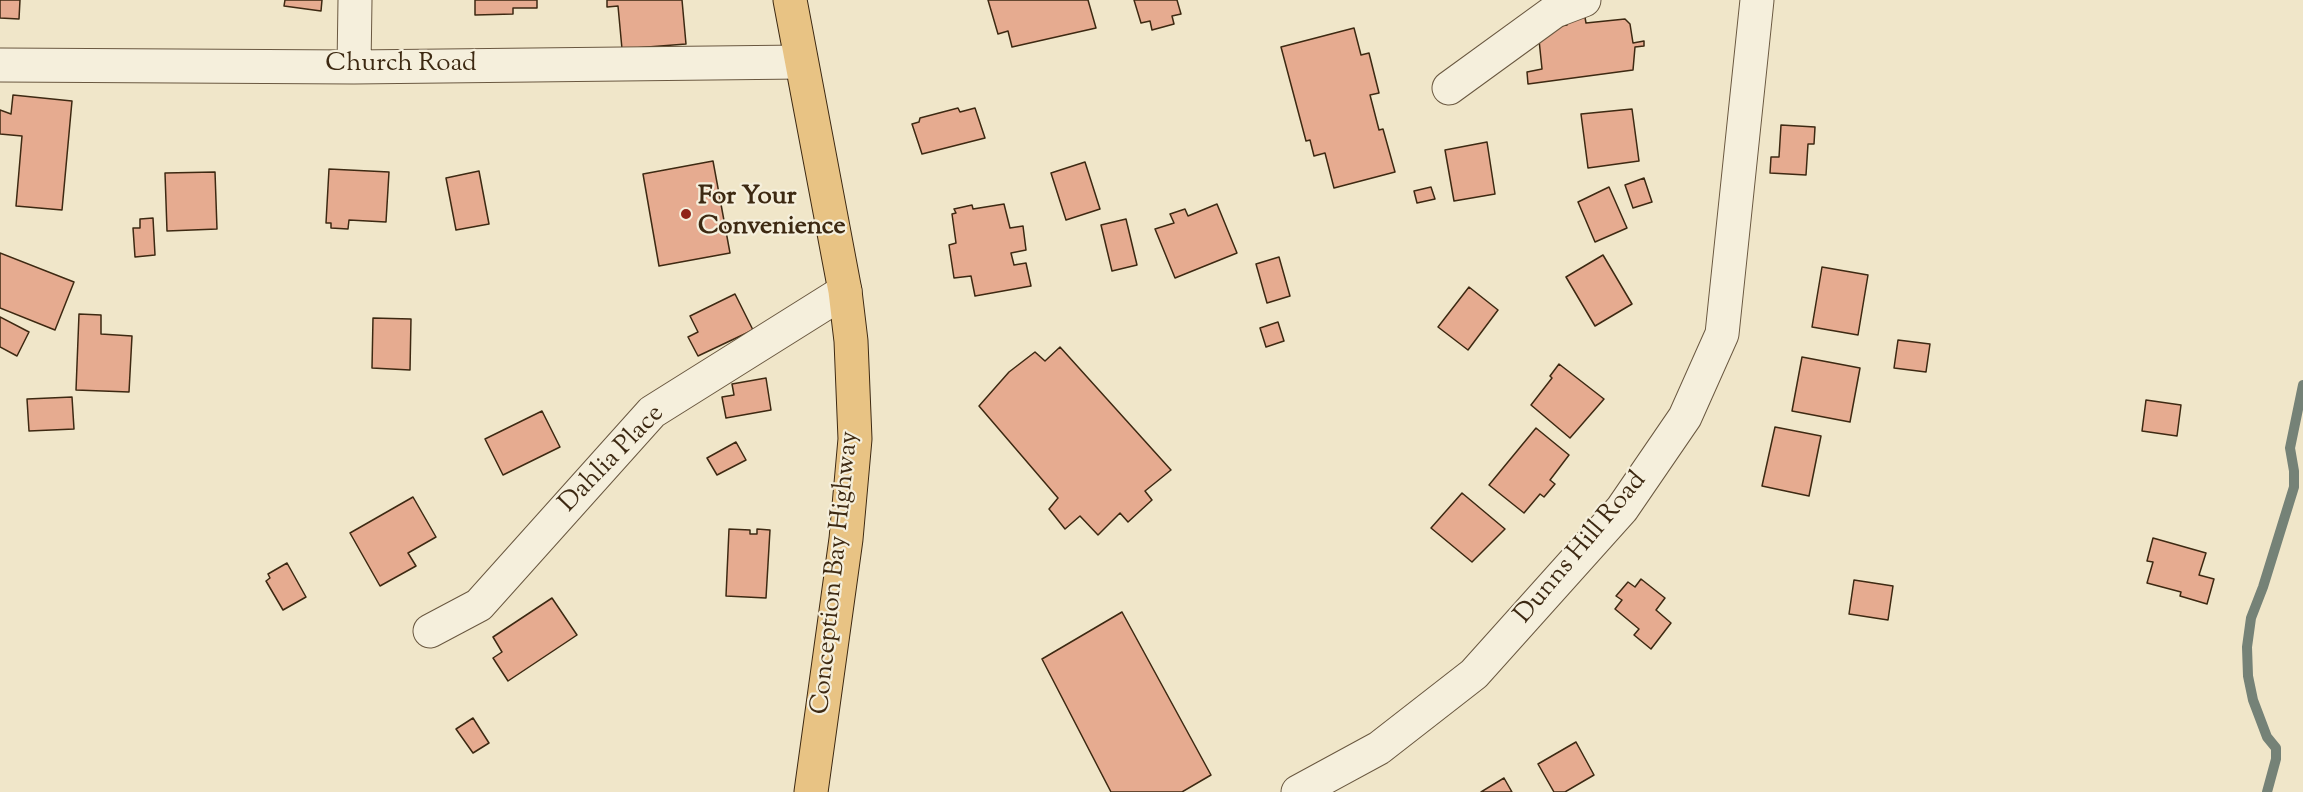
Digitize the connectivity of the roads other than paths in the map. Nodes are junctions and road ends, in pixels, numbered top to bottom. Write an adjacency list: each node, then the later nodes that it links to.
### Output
1 (354, 0): 7 (street)
2 (790, 0): 5 (main road, Conception Bay Highway)
3 (1584, 0): 8 (street)
4 (1757, 0): 12 (street, Dunns Hill Road)
5 (801, 62): 7 (street, Church Road); 9 (main road, Conception Bay Highway)
6 (0, 65): 7 (street, Church Road)
7 (354, 67)
8 (1449, 88)
9 (845, 291): 10 (street, Dahlia Place); 11 (main road, Conception Bay Highway)
10 (430, 631)
11 (811, 792)
12 (1298, 792)

